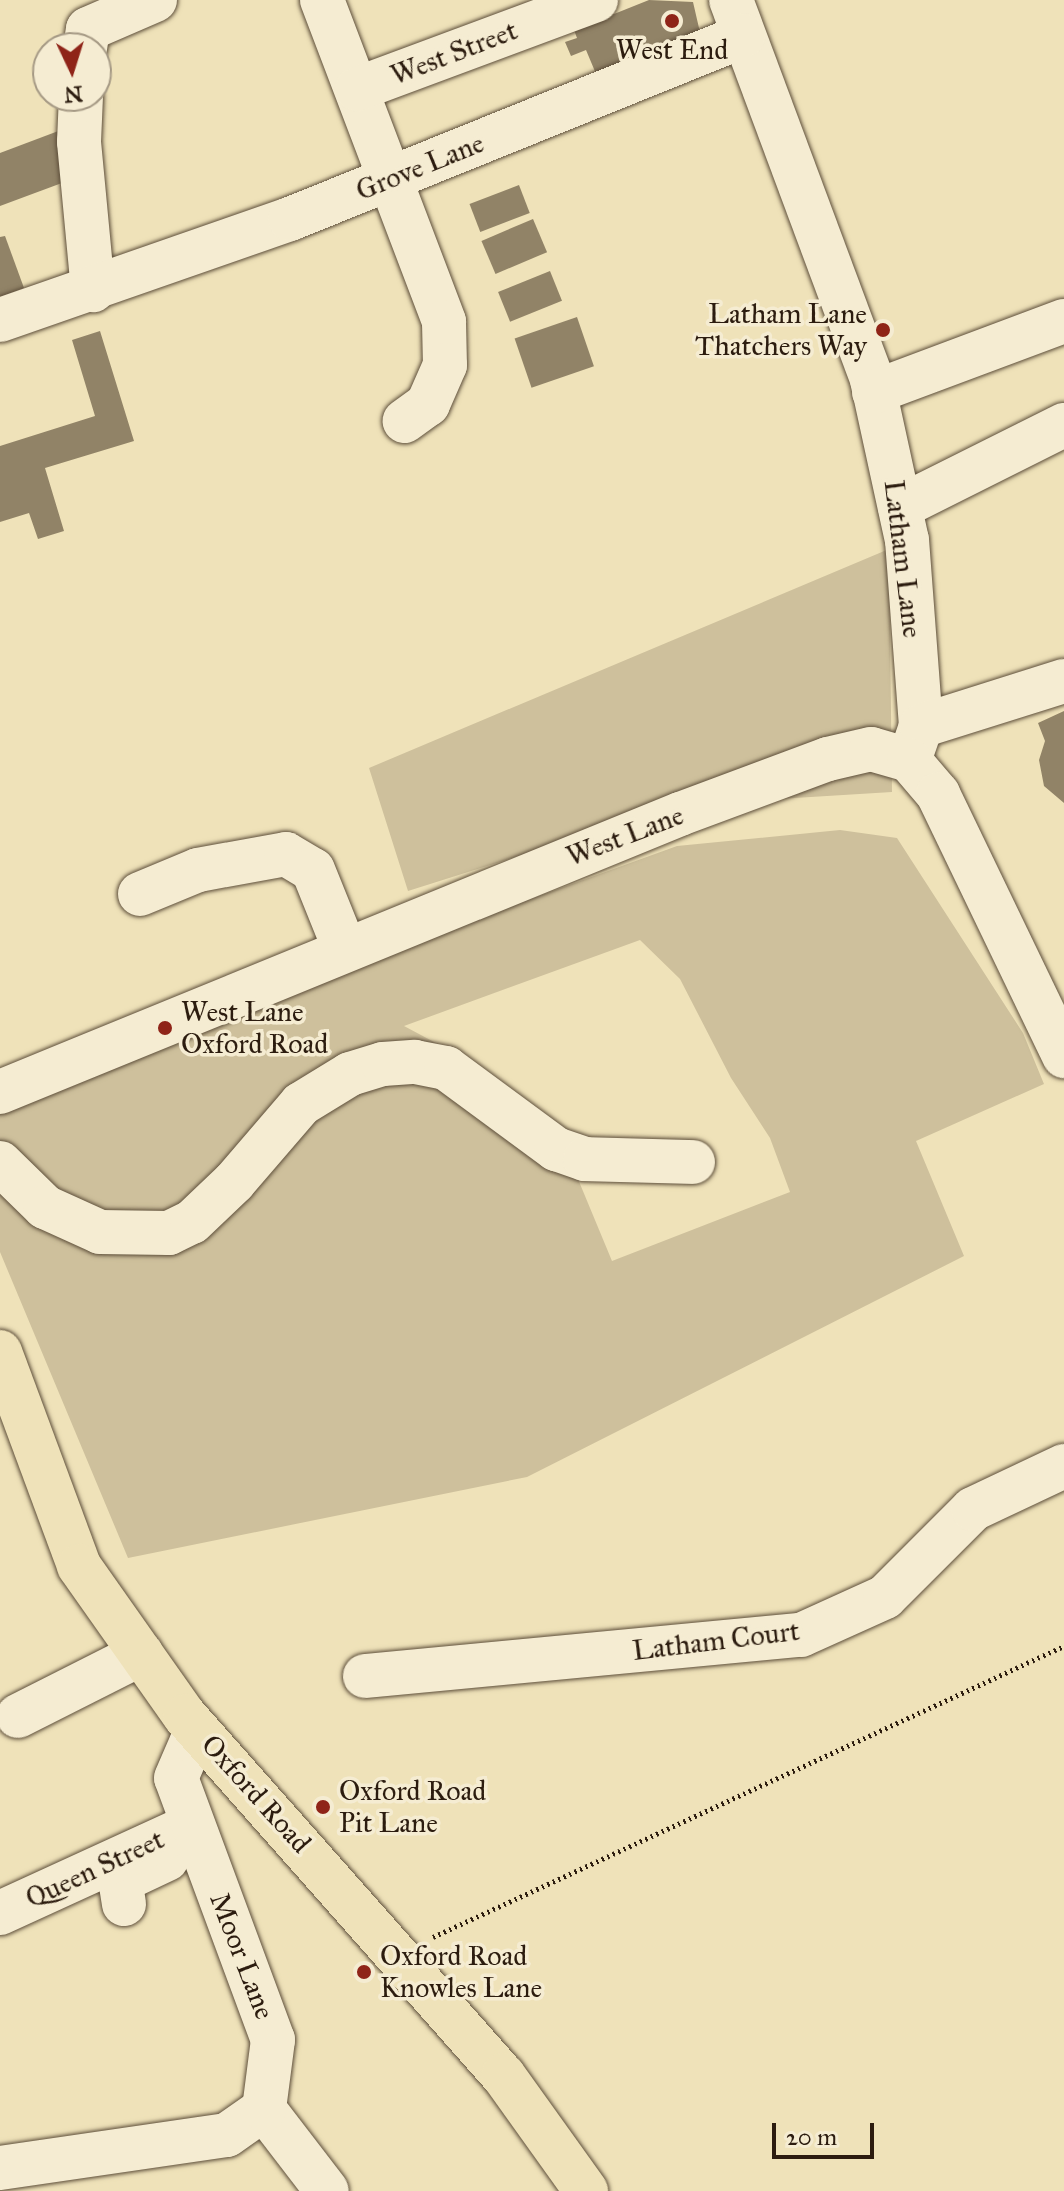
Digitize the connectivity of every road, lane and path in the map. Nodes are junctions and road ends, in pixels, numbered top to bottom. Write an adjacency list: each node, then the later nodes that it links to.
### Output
1 (155, 0): 5 (street)
2 (322, 0): 6 (street)
3 (596, 0): 6 (street, West Street)
4 (737, 18): 8 (street, Grove Lane); 12 (street, Latham Lane)
5 (97, 32)
6 (357, 89): 8 (street)
7 (80, 112): 9 (street)
8 (388, 179): 9 (street, Grove Lane); 13 (street)
9 (93, 290): 10 (street, Grove Lane)
10 (0, 320)
11 (1064, 321): 12 (street)
12 (874, 392): 15 (street, Latham Lane)
13 (405, 421)
14 (1064, 425): 15 (street)
15 (900, 507): 17 (street, Latham Lane)
16 (1064, 681): 17 (street)
17 (915, 743): 19 (street, West Lane); 20 (street)
18 (140, 894): 19 (street)
19 (344, 947): 21 (street, West Lane)
20 (1064, 1056)
21 (0, 1092)
22 (693, 1162): 23 (street)
23 (0, 1163)
24 (0, 1352): 27 (main road, Oxford Road)
25 (1064, 1466): 28 (street, Latham Court)
26 (1064, 1646): 34 (path)
27 (141, 1654): 29 (street); 30 (main road, Oxford Road)
28 (365, 1676)
29 (18, 1716)
30 (201, 1734): 31 (street, Moor Lane); 34 (main road, Oxford Road)
31 (194, 1835): 32 (street); 33 (street, Queen Street); 35 (street, Moor Lane)
32 (124, 1904)
33 (0, 1913)
34 (397, 1954): 38 (main road, Oxford Road)
35 (264, 2109): 36 (street); 37 (street)
36 (0, 2168)
37 (327, 2191)
38 (586, 2191)

